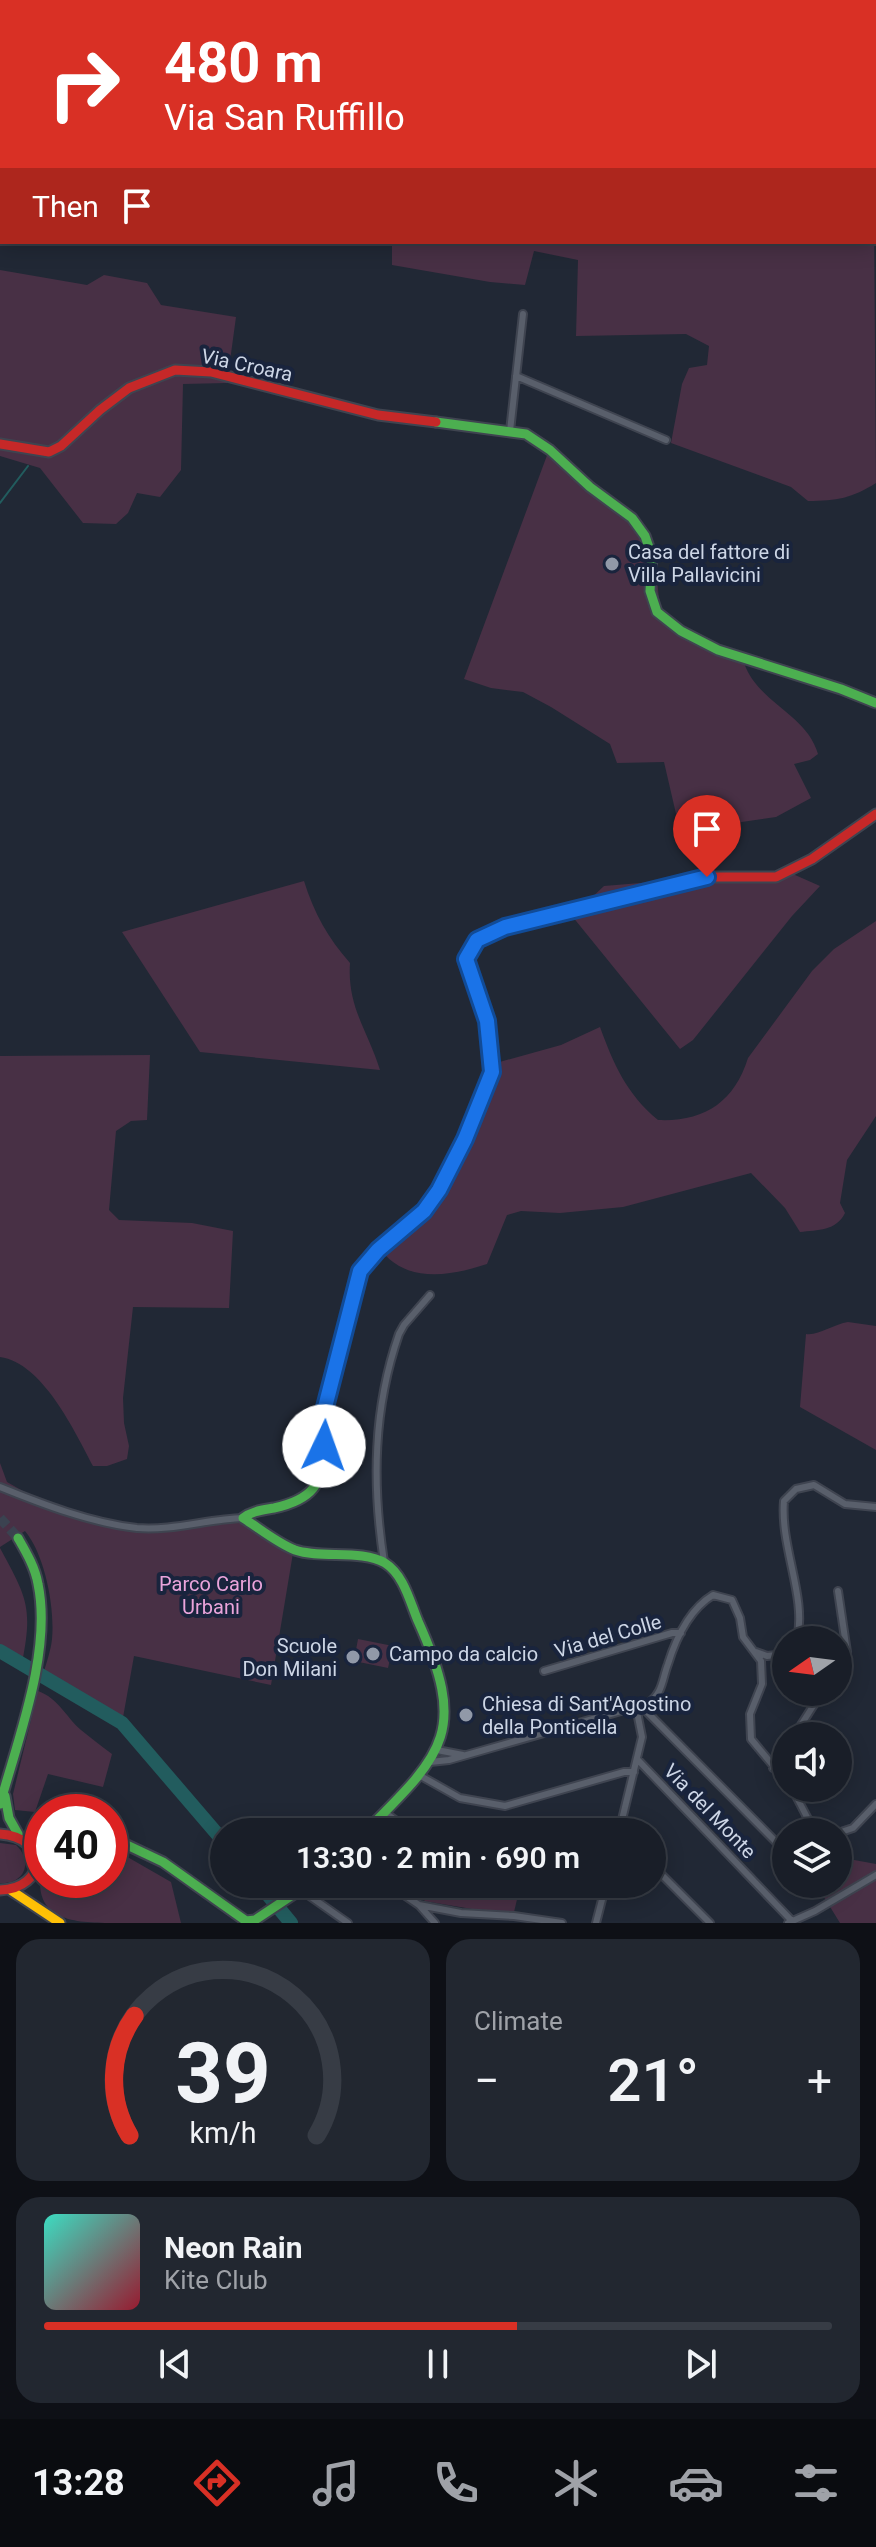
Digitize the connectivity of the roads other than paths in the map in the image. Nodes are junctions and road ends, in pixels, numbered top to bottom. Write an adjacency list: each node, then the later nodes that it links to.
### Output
1 (523, 314): 2 (street)
2 (516, 376): 3 (street); 4 (street)
3 (510, 431): 5 (street, Via Croara); 6 (street, Via Croara)
4 (666, 440)
5 (0, 444)
6 (876, 703)
7 (876, 814): 11 (street)
8 (430, 1295): 13 (street)
9 (0, 1487): 11 (street)
10 (876, 1507): 15 (street)
11 (243, 1518): 13 (street)
12 (18, 1538): 29 (street)
13 (384, 1562): 22 (street)
14 (838, 1591): 16 (street)
15 (800, 1626)
16 (843, 1626)
17 (681, 1633): 18 (street, Via del Colle); 20 (street, Via del Colle); 21 (street, Via del Colle)
18 (756, 1652): 19 (street); 26 (street, Via del Colle)
19 (772, 1655)
20 (544, 1671)
21 (639, 1707): 23 (street); 24 (street); 39 (street)
22 (437, 1750): 23 (street); 25 (street)
23 (467, 1755): 25 (street)
24 (637, 1759): 27 (street); 57 (street, Via del Monte)
25 (430, 1762): 28 (street)
26 (772, 1767)
27 (634, 1772): 28 (street); 35 (street)
28 (419, 1775): 32 (street)
29 (5, 1786): 30 (street); 38 (street)
30 (0, 1804)
31 (876, 1804): 36 (street)
32 (384, 1812): 33 (street); 34 (street)
33 (378, 1818)
34 (392, 1818)
35 (622, 1818)
36 (852, 1828)
37 (0, 1834): 38 (street)
38 (18, 1834): 40 (street)
39 (772, 1838)
40 (24, 1839)
41 (128, 1845): 47 (street)
42 (876, 1875): 57 (street)
43 (666, 1879): 64 (street)
44 (24, 1883): 46 (street)
45 (0, 1890): 46 (street)
46 (11, 1891): 55 (street)
47 (210, 1893)
48 (35, 1898): 55 (street)
49 (218, 1898): 50 (street)
50 (288, 1898)
51 (318, 1898): 59 (street)
52 (409, 1898): 54 (street)
53 (602, 1898): 63 (street)
54 (419, 1905): 56 (street); 60 (street)
55 (42, 1910): 58 (street)
56 (461, 1913): 61 (street); 62 (street)
57 (790, 1922)
58 (60, 1923)
59 (348, 1923)
60 (435, 1923)
61 (455, 1923)
62 (562, 1923)
63 (596, 1923)
64 (710, 1923)

